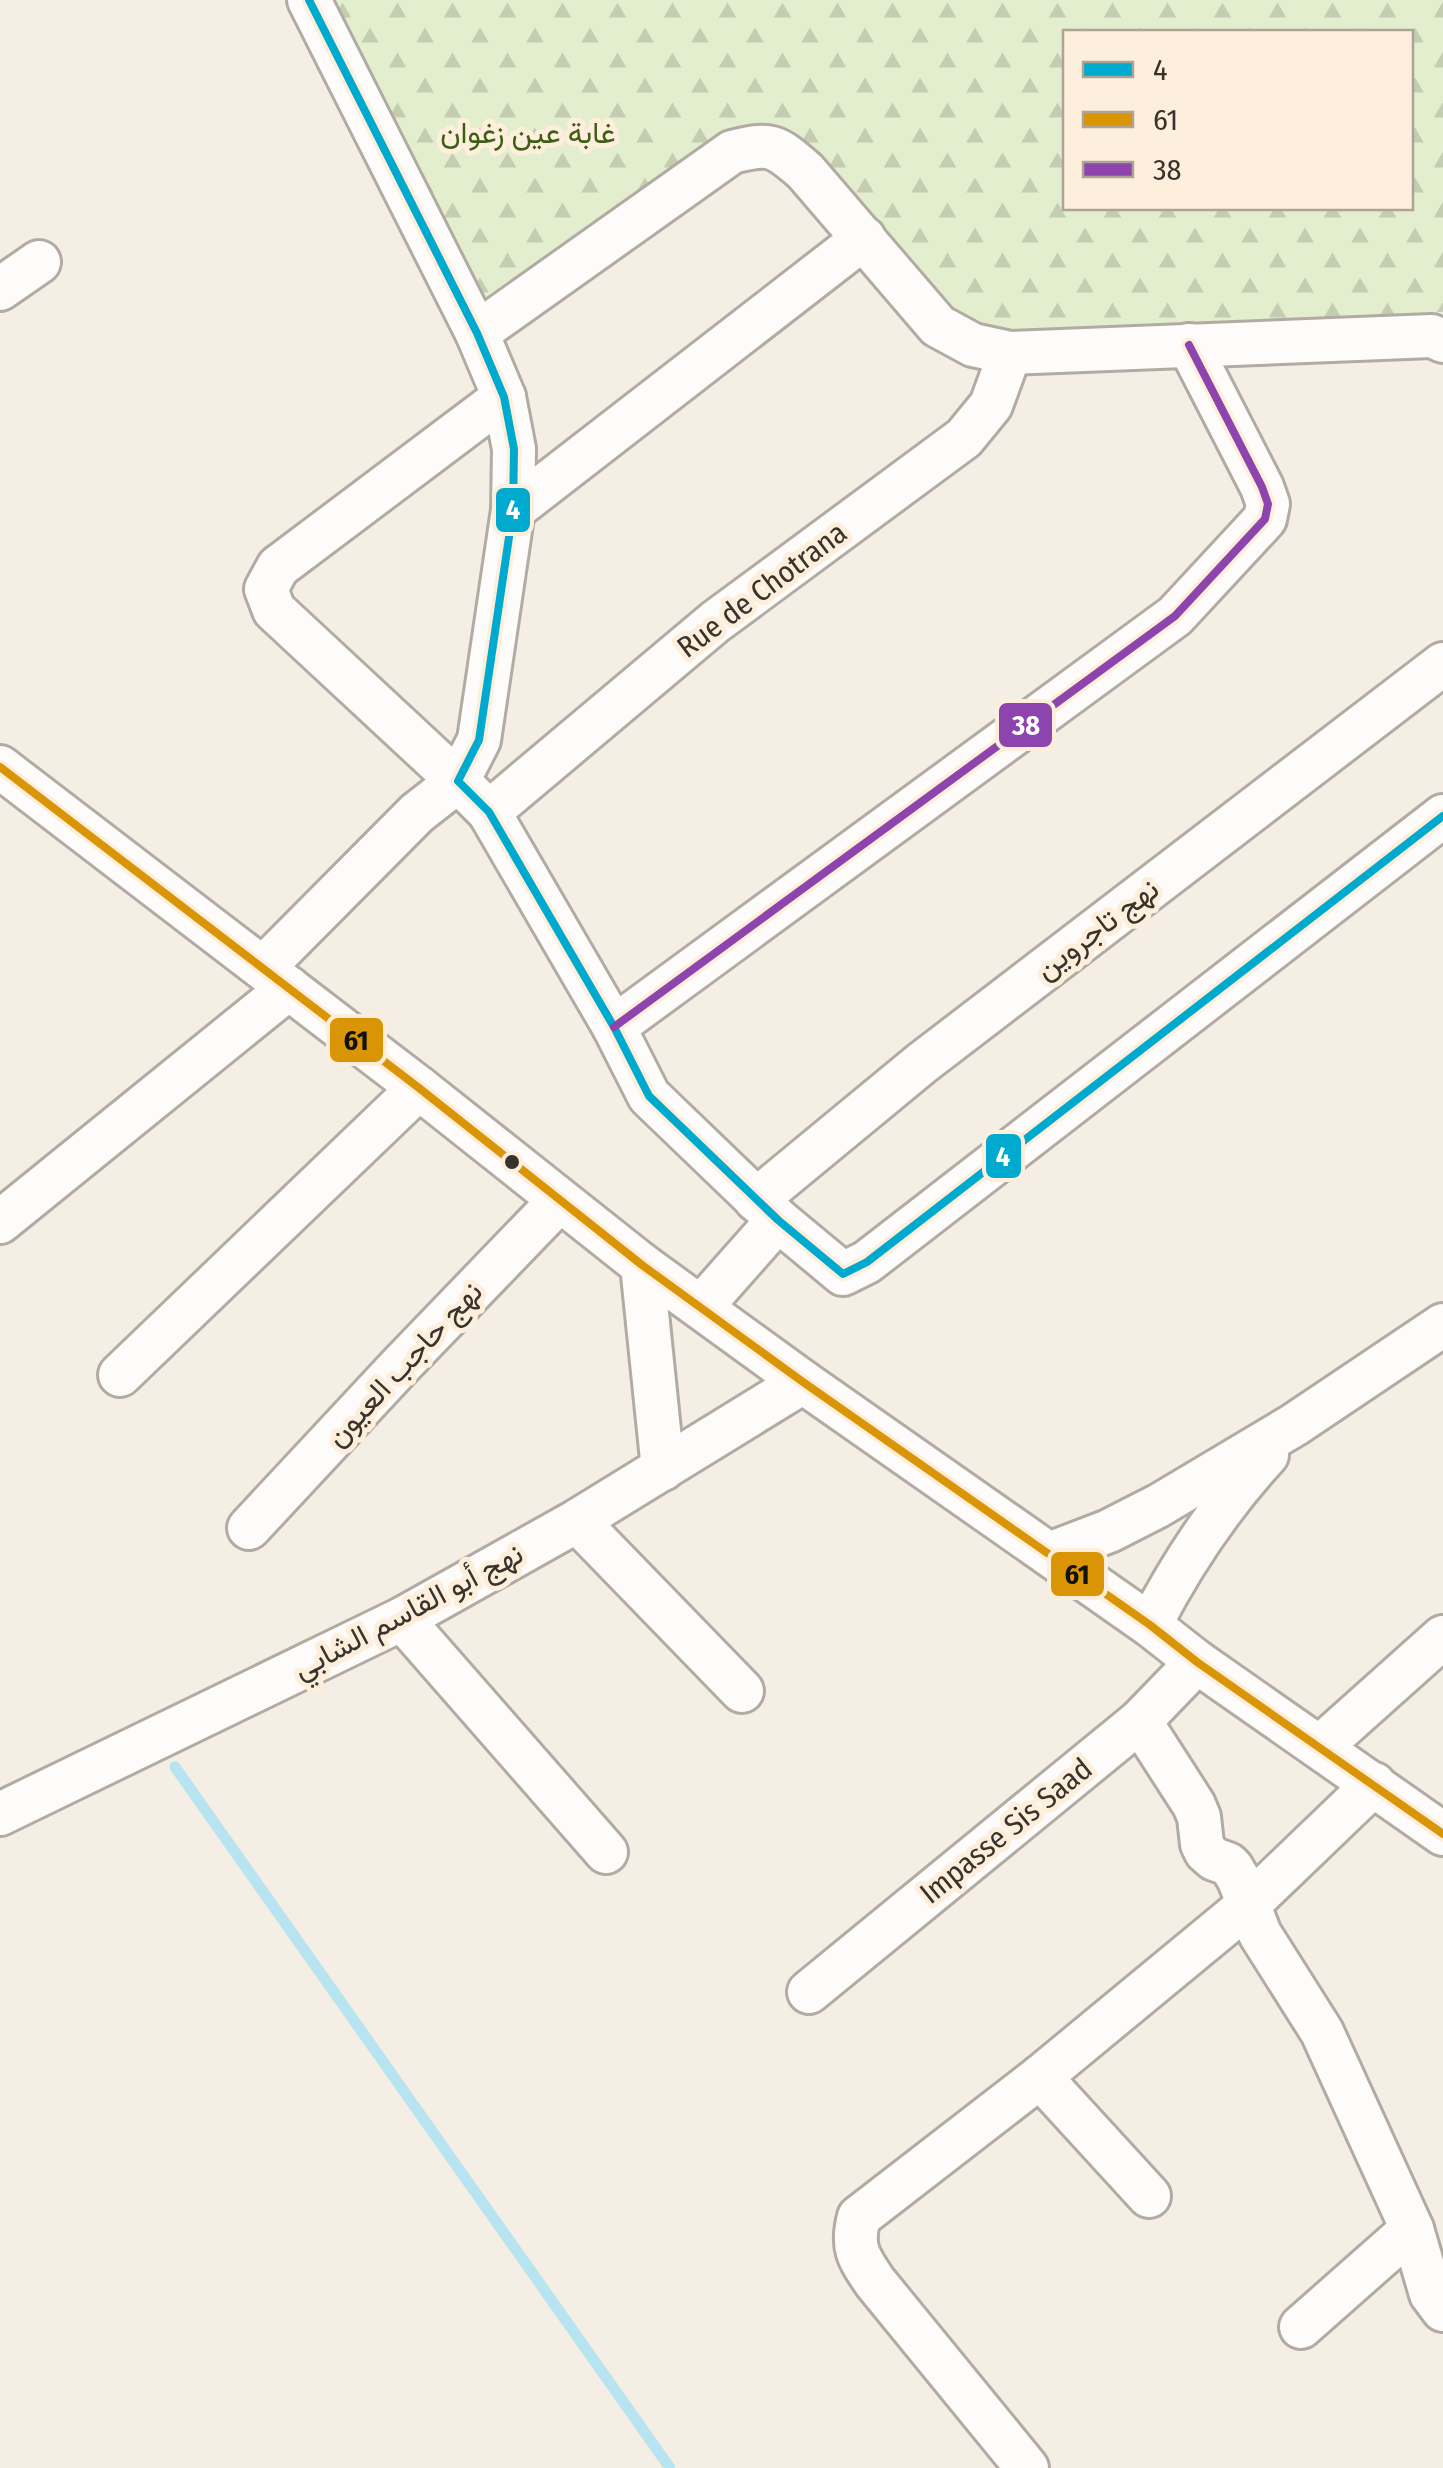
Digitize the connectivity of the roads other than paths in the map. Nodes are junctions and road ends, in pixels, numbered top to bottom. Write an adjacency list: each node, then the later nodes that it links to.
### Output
1 (309, 0): 5 (street)
2 (864, 238): 5 (street); 8 (street); 10 (street)
3 (39, 262): 4 (street)
4 (0, 289)
5 (477, 333): 9 (street)
6 (1443, 341): 7 (street)
7 (1189, 344): 8 (street); 17 (street)
8 (1010, 353): 14 (street, Rue de Chotrana)
9 (504, 397): 10 (street); 13 (street)
10 (513, 510): 13 (street)
11 (1443, 664): 20 (street, نهج تاجروين)
12 (0, 768): 16 (street)
13 (458, 780): 14 (street); 16 (street)
14 (489, 812): 17 (street)
15 (1443, 816): 20 (street)
16 (276, 978): 18 (street); 21 (street)
17 (614, 1027): 20 (street)
18 (420, 1088): 19 (street); 25 (street)
19 (559, 1201): 22 (street); 30 (street, نهج حاجب العيون)
20 (767, 1210): 23 (street, نهج تاجروين)
21 (0, 1222)
22 (642, 1265): 23 (street); 28 (street)
23 (701, 1307): 26 (street)
24 (1443, 1325): 27 (street)
25 (120, 1375)
26 (803, 1382): 28 (street, نهج أبو القاسم الشابي); 31 (street)
27 (1294, 1425): 31 (street); 33 (street)
28 (663, 1468): 29 (street, نهج أبو القاسم الشابي)
29 (577, 1521): 32 (street, نهج أبو القاسم الشابي); 36 (street)
30 (250, 1528)
31 (1049, 1554): 33 (street)
32 (402, 1619): 40 (street, نهج أبو القاسم الشابي); 42 (street)
33 (1150, 1625): 35 (street)
34 (1443, 1637): 38 (street)
35 (1197, 1662): 37 (street, Impasse Sis Saad); 38 (street)
36 (742, 1691)
37 (1140, 1722): 43 (street); 44 (street, Impasse Sis Saad)
38 (1320, 1747): 39 (street)
39 (1374, 1784): 41 (street); 43 (street)
40 (0, 1814)
41 (1443, 1834)
42 (606, 1852)
43 (1248, 1906): 45 (street); 47 (street)
44 (809, 1992)
45 (1040, 2077): 46 (street); 50 (street)
46 (1149, 2196)
47 (1412, 2230): 48 (street); 49 (street)
48 (1443, 2310)
49 (1301, 2326)
50 (1027, 2468)

